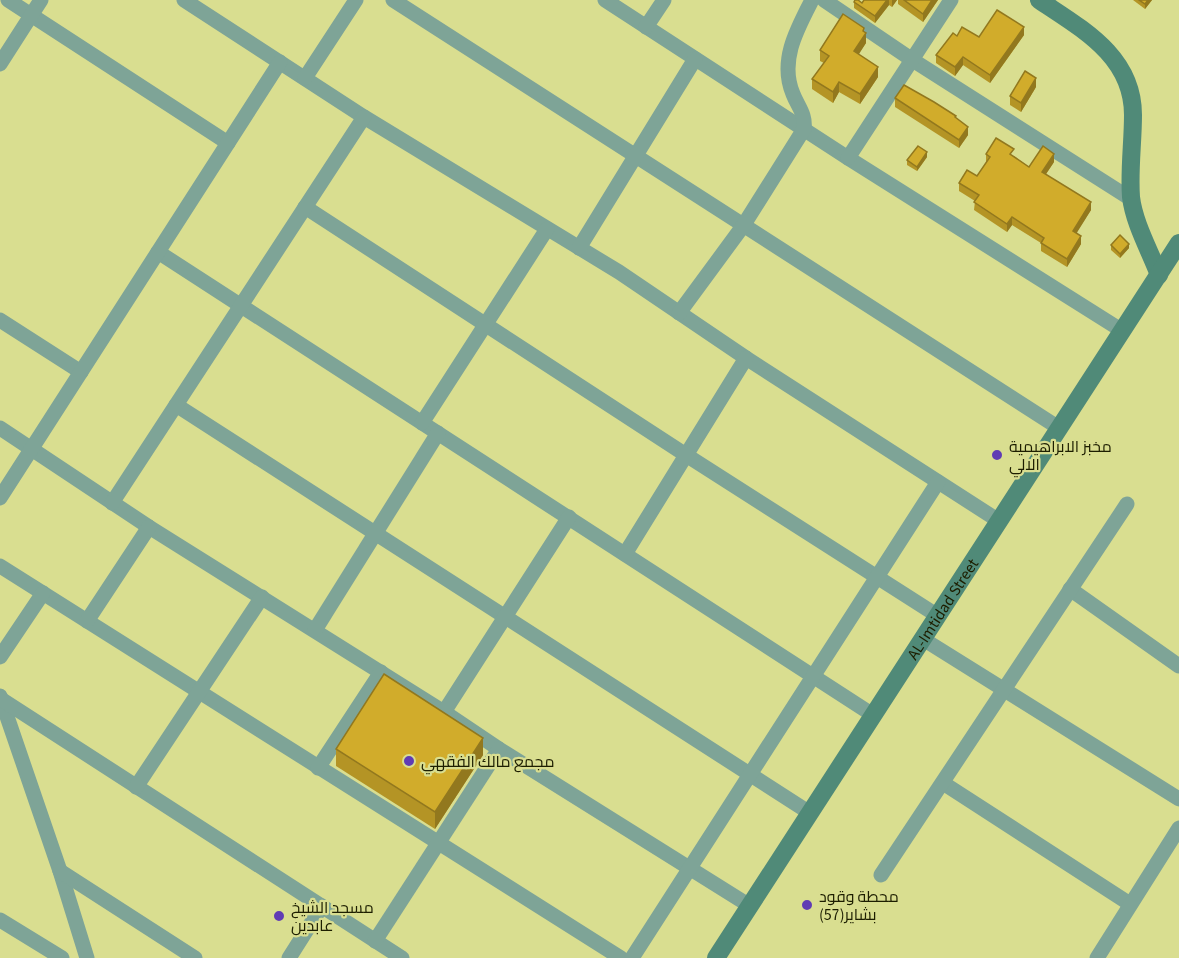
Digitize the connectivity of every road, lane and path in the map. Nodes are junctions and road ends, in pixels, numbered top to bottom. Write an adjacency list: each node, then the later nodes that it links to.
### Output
1 (8, 0): 12 (street)
2 (41, 0): 12 (street)
3 (184, 0): 16 (street)
4 (356, 0): 18 (street)
5 (393, 0): 22 (street)
6 (605, 0): 13 (street)
7 (664, 0): 13 (street)
8 (812, 0): 20 (street)
9 (824, 0): 15 (street)
10 (951, 0): 15 (street)
11 (1039, 0): 24 (street)
12 (31, 15): 17 (street); 21 (street)
13 (646, 27): 14 (street)
14 (695, 59): 20 (street); 22 (street)
15 (911, 59): 23 (street); 24 (street)
16 (280, 62): 18 (street); 21 (street)
17 (0, 63)
18 (305, 78): 19 (street)
19 (364, 117): 25 (street); 27 (street)
20 (804, 129): 23 (street); 26 (street)
21 (228, 143): 30 (street)
22 (635, 156): 26 (street); 29 (street)
23 (848, 158): 36 (street)
24 (1131, 199): 31 (street)
25 (305, 207): 32 (street); 35 (street)
26 (743, 226): 33 (street); 42 (street)
27 (547, 229): 29 (street); 35 (street)
28 (1179, 243): 31 (street)
29 (579, 248): 33 (street)
30 (158, 252): 32 (street); 38 (street)
31 (1163, 268): 36 (street, AL-Imtidad Street)
32 (241, 306): 39 (street); 40 (street)
33 (679, 313): 37 (street)
34 (0, 320): 38 (street)
35 (485, 324): 40 (street); 45 (street)
36 (1121, 330): 42 (street, AL-Imtidad Street)
37 (746, 358): 45 (street); 46 (street)
38 (81, 372): 44 (street)
39 (176, 405): 48 (street); 53 (street)
40 (422, 423): 43 (street)
41 (0, 428): 44 (street)
42 (1059, 428): 51 (street, AL-Imtidad Street)
43 (438, 433): 50 (street); 53 (street)
44 (32, 449): 47 (street); 48 (street)
45 (686, 455): 54 (street); 56 (street)
46 (938, 482): 51 (street); 56 (street)
47 (0, 498)
48 (112, 503): 52 (street)
49 (1127, 504): 57 (street)
50 (569, 517): 54 (street); 60 (street)
51 (999, 521): 61 (street, AL-Imtidad Street)
52 (149, 527): 59 (street); 62 (street)
53 (375, 532): 60 (street); 63 (street)
54 (625, 554): 68 (street)
55 (0, 566): 58 (street)
56 (876, 576): 61 (street); 68 (street)
57 (1070, 589): 66 (street); 69 (street)
58 (43, 593): 62 (street); 65 (street)
59 (262, 597): 63 (street); 70 (street)
60 (505, 616): 72 (street); 76 (street)
61 (938, 616): 64 (street, AL-Imtidad Street)
62 (87, 621): 70 (street)
63 (315, 630): 67 (street)
64 (923, 639): 69 (street); 73 (street, AL-Imtidad Street)
65 (0, 657)
66 (1179, 666)
67 (381, 672): 72 (street); 75 (street)
68 (812, 676): 73 (street); 76 (street)
69 (1003, 690): 77 (street); 79 (street)
70 (199, 692): 75 (street); 78 (street)
71 (1, 697): 78 (street); 84 (street)
72 (444, 712): 74 (street)
73 (873, 715): 80 (street, AL-Imtidad Street)
74 (499, 749): 82 (street); 83 (street)
75 (318, 768): 82 (street)
76 (751, 775): 80 (street); 83 (street)
77 (943, 783): 85 (street); 86 (street)
78 (136, 787): 87 (street)
79 (1179, 799)
80 (810, 813): 88 (street, AL-Imtidad Street)
81 (1179, 828): 86 (street)
82 (438, 844): 90 (street); 96 (street)
83 (690, 868): 88 (street); 97 (street)
84 (60, 871): 92 (street); 93 (street)
85 (881, 875)
86 (1130, 904): 99 (street)
87 (322, 906): 90 (street); 94 (street)
88 (750, 906): 98 (street, AL-Imtidad Street)
89 (0, 920): 91 (street)
90 (375, 940): 95 (street)
91 (62, 958)
92 (87, 958)
93 (195, 958)
94 (289, 958)
95 (402, 958)
96 (621, 958)
97 (632, 958)
98 (716, 958)
99 (1097, 958)

